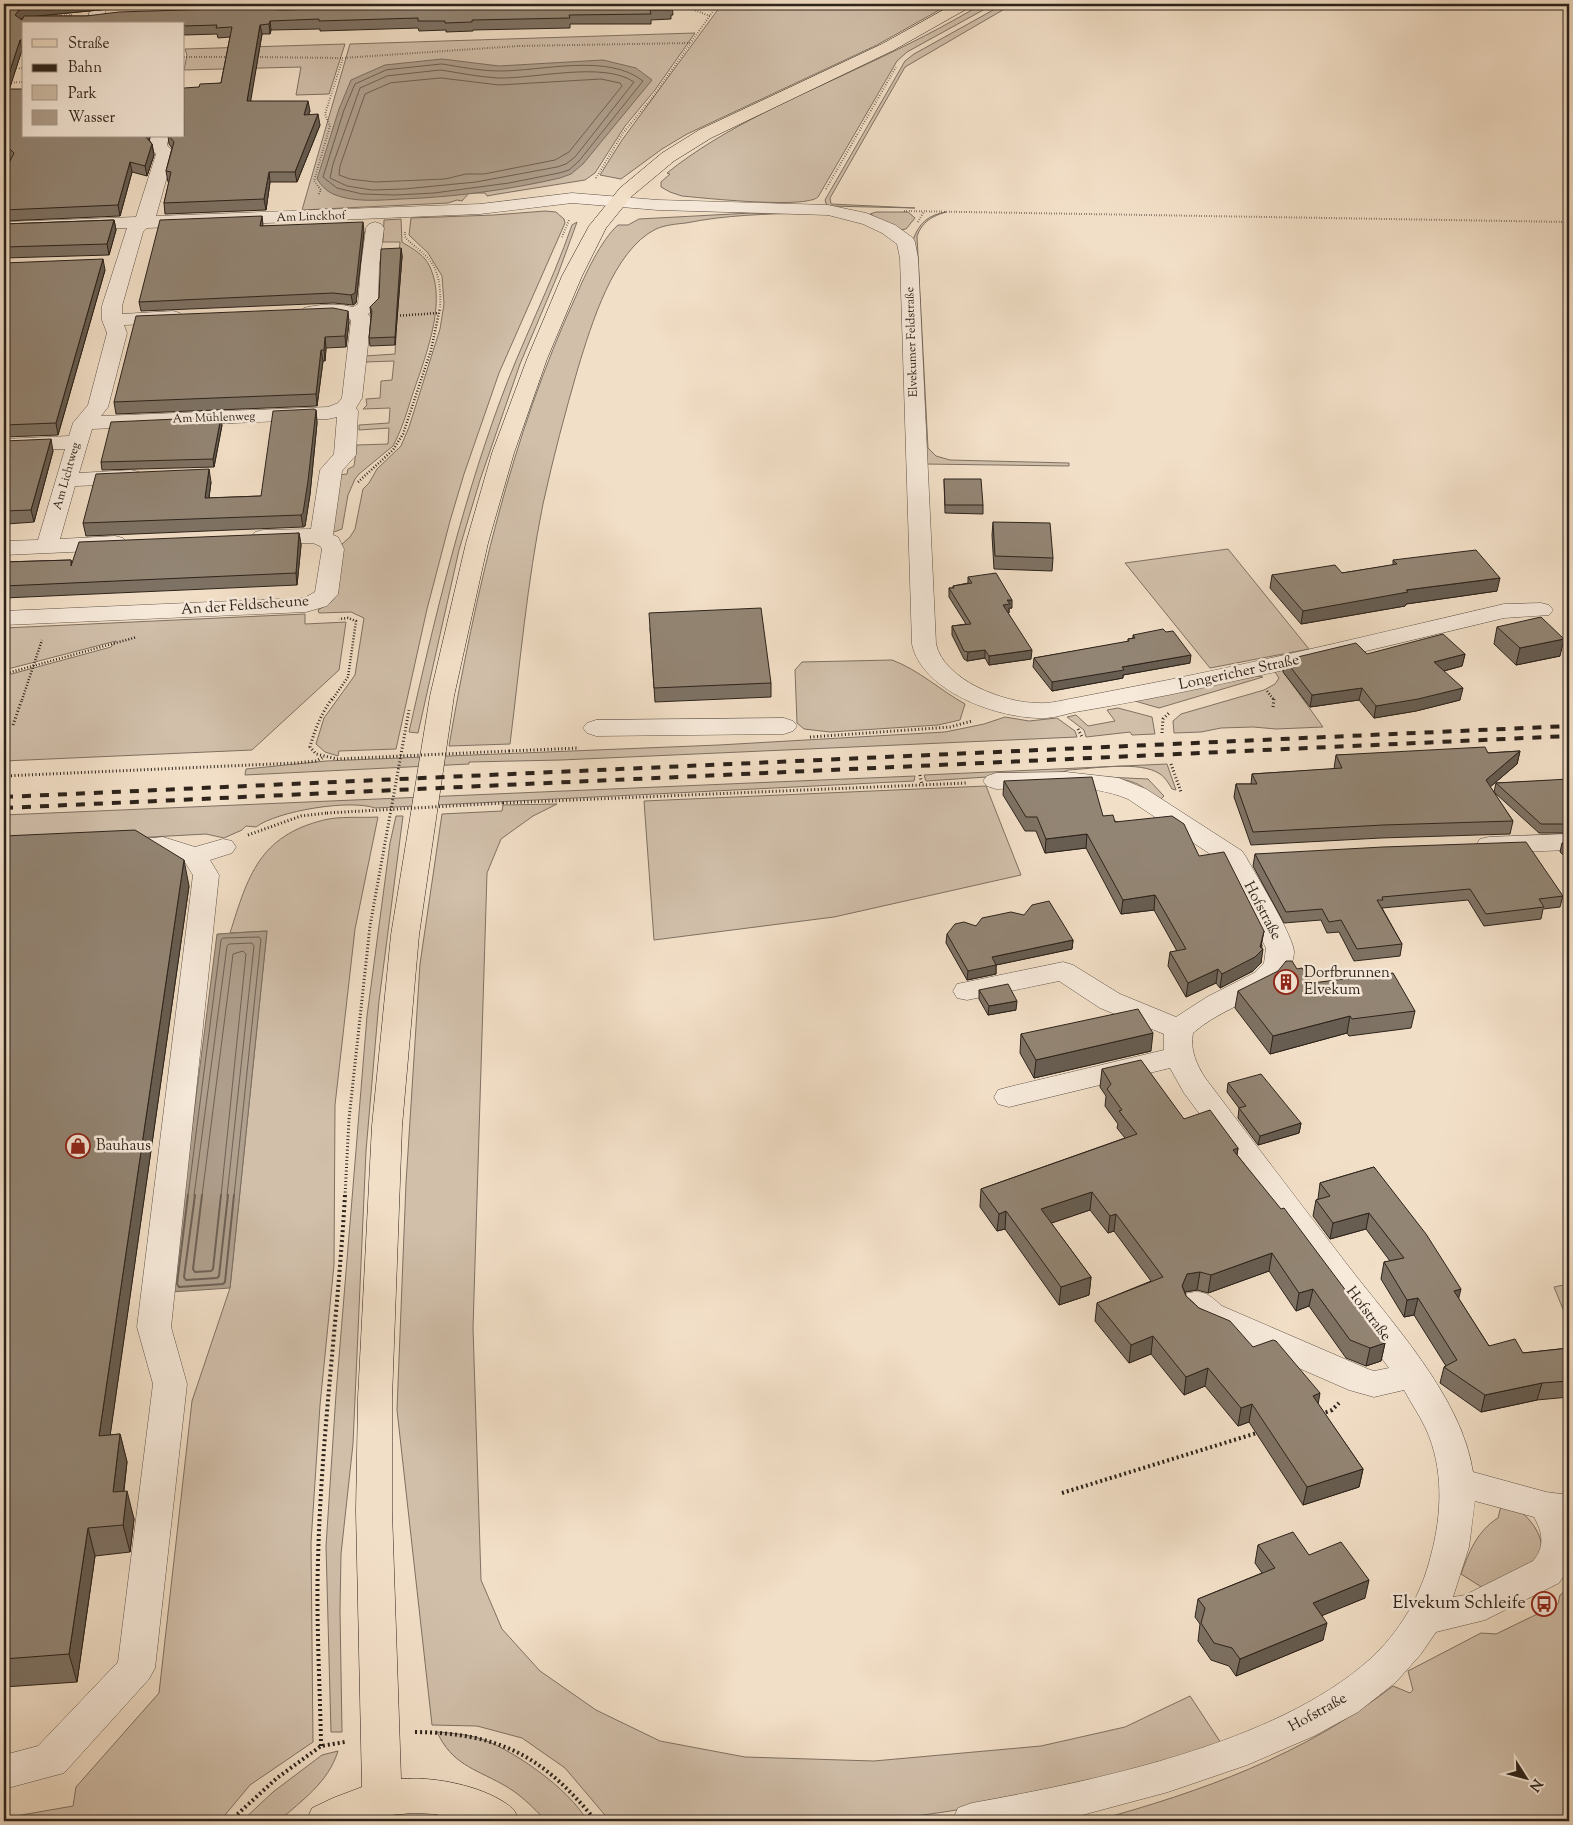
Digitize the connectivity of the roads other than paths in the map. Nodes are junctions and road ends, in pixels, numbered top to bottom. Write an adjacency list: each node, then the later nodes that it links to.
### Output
1 (964, 4): 7 (main road)
2 (88, 14): 3 (street)
3 (112, 16)
4 (160, 138): 8 (street, Am Lichtweg)
5 (4, 165): 6 (street)
6 (4, 170)
7 (617, 202): 8 (street, Am Linckhof); 27 (street, Elvekumer Feldstraße); 45 (main road)
8 (141, 223): 9 (street, Am Linckhof); 14 (street, Am Lichtweg)
9 (4, 227)
10 (375, 228): 12 (street)
11 (294, 313): 12 (street)
12 (356, 314): 15 (street)
13 (188, 317): 14 (street)
14 (112, 320): 16 (street, Am Lichtweg)
15 (345, 408): 16 (street, Am Mühlenweg); 20 (street)
16 (80, 432): 17 (street, Am Mühlenweg); 19 (street, Am Lichtweg)
17 (4, 445)
18 (152, 476): 19 (street)
19 (66, 480): 23 (street, Am Lichtweg)
20 (321, 537): 21 (street); 26 (street, An der Feldscheune)
21 (241, 538)
22 (134, 542): 23 (street)
23 (47, 546): 24 (street)
24 (4, 548)
25 (1541, 610): 27 (street, Longericher Straße)
26 (4, 618)
27 (994, 703)
28 (784, 726): 29 (street)
29 (596, 728)
30 (996, 781): 37 (street, Hofstraße)
31 (1569, 842): 32 (street)
32 (1467, 845)
33 (222, 847): 35 (street)
34 (94, 849): 35 (street)
35 (194, 856): 44 (street)
36 (967, 991): 37 (street)
37 (1180, 1043): 38 (street); 40 (street, Hofstraße)
38 (1010, 1096)
39 (1197, 1303): 40 (street)
40 (1413, 1375): 41 (street, Hofstraße)
41 (1458, 1482): 42 (street); 43 (street, Hofstraße)
42 (1558, 1507): 43 (street)
43 (1424, 1619): 48 (street, Hofstraße)
44 (4, 1772)
45 (382, 1798): 46 (main road); 47 (main road)
46 (326, 1821)
47 (499, 1821)
48 (972, 1821)

